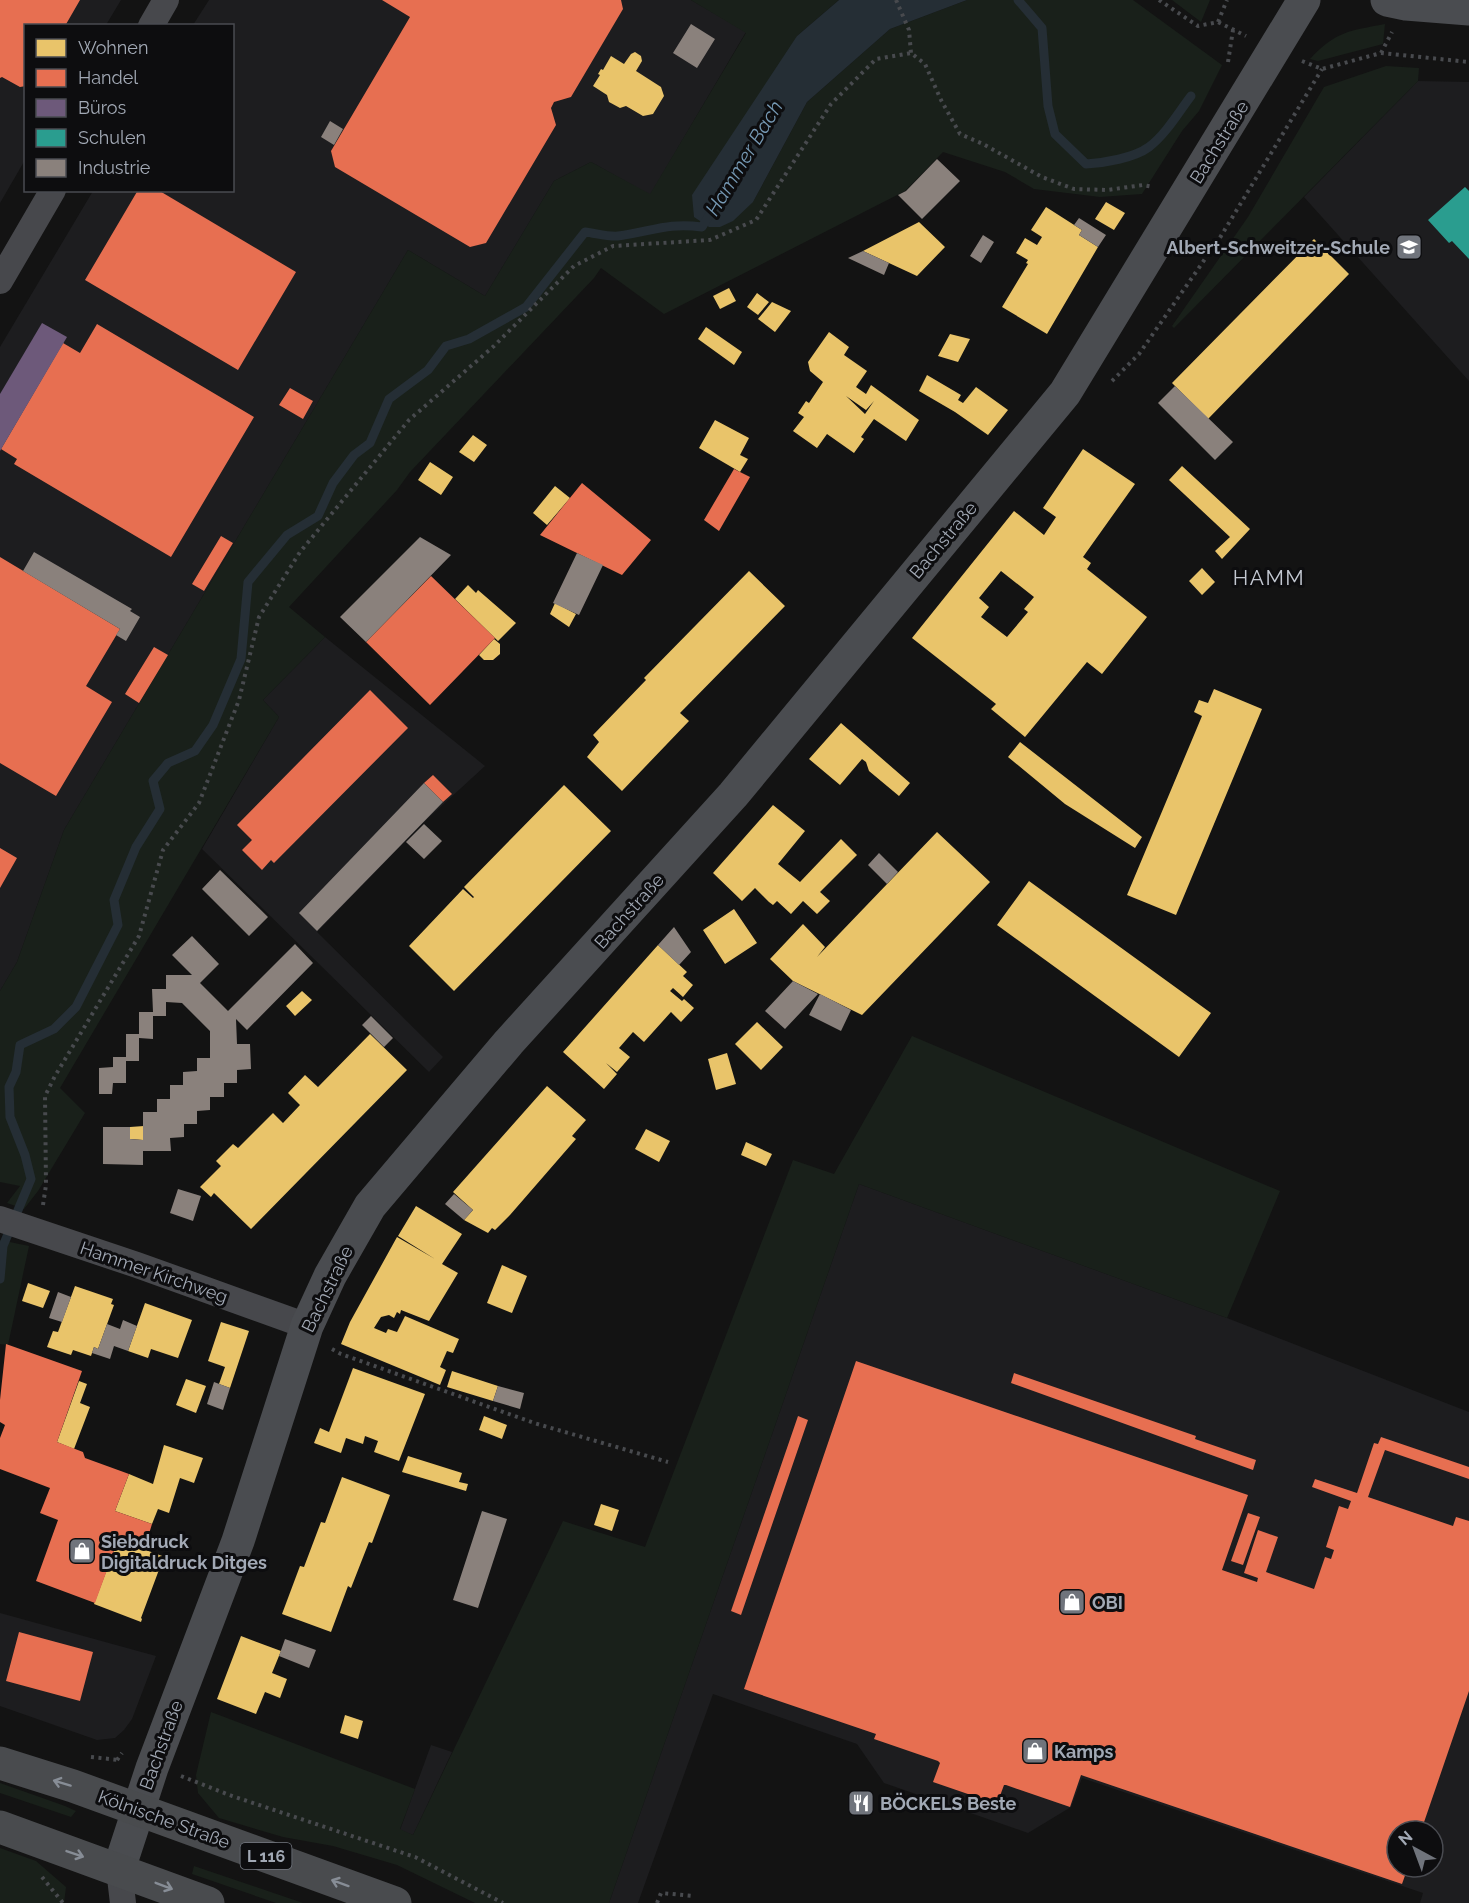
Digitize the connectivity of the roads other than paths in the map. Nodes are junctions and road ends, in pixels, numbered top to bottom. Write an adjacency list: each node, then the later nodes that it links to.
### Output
1 (166, 0): 5 (street)
2 (1304, 0): 9 (street, Bachstraße)
3 (1387, 0): 4 (street)
4 (1469, 9)
5 (152, 24)
6 (52, 192): 7 (street)
7 (0, 281)
8 (0, 1219): 9 (street, Hammer Kirchweg)
9 (307, 1326): 11 (street, Bachstraße)
10 (0, 1763): 11 (main road, Kölnische Straße / L 116, one-way to 10)
11 (137, 1809): 13 (street, Bachstraße); 16 (main road, Kölnische Straße / L 116, one-way to 11)
12 (0, 1827): 13 (main road, one-way to 13)
13 (119, 1869): 14 (street, Bachstraße); 15 (main road, one-way to 15)
14 (123, 1903)
15 (208, 1903)
16 (395, 1903)

